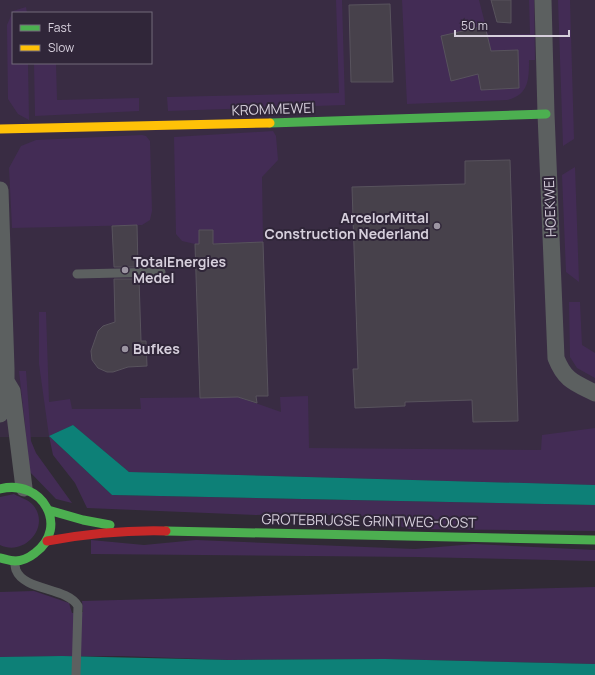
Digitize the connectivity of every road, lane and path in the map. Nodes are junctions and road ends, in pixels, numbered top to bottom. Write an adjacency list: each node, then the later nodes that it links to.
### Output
1 (543, 0): 2 (street, HOEKWEI)
2 (546, 114): 3 (street, KROMMEWEI); 9 (street, HOEKWEI)
3 (0, 129)
4 (0, 190): 7 (street)
5 (161, 272): 6 (lane)
6 (77, 274)
7 (2, 321): 8 (street)
8 (6, 381): 10 (street); 11 (street)
9 (595, 393)
10 (0, 414)
11 (24, 488): 12 (street); 13 (street)
12 (0, 489)
13 (48, 510): 14 (street, GROTEBRUGSE GRINTWEG-OOST); 16 (street)
14 (143, 530): 15 (street, GROTEBRUGSE GRINTWEG-OOST); 16 (street, GROTEBRUGSE GRINTWEG-OOST)
15 (595, 540)
16 (47, 541): 18 (street)
17 (0, 558): 18 (street)
18 (14, 560): 19 (lane)
19 (76, 675)

